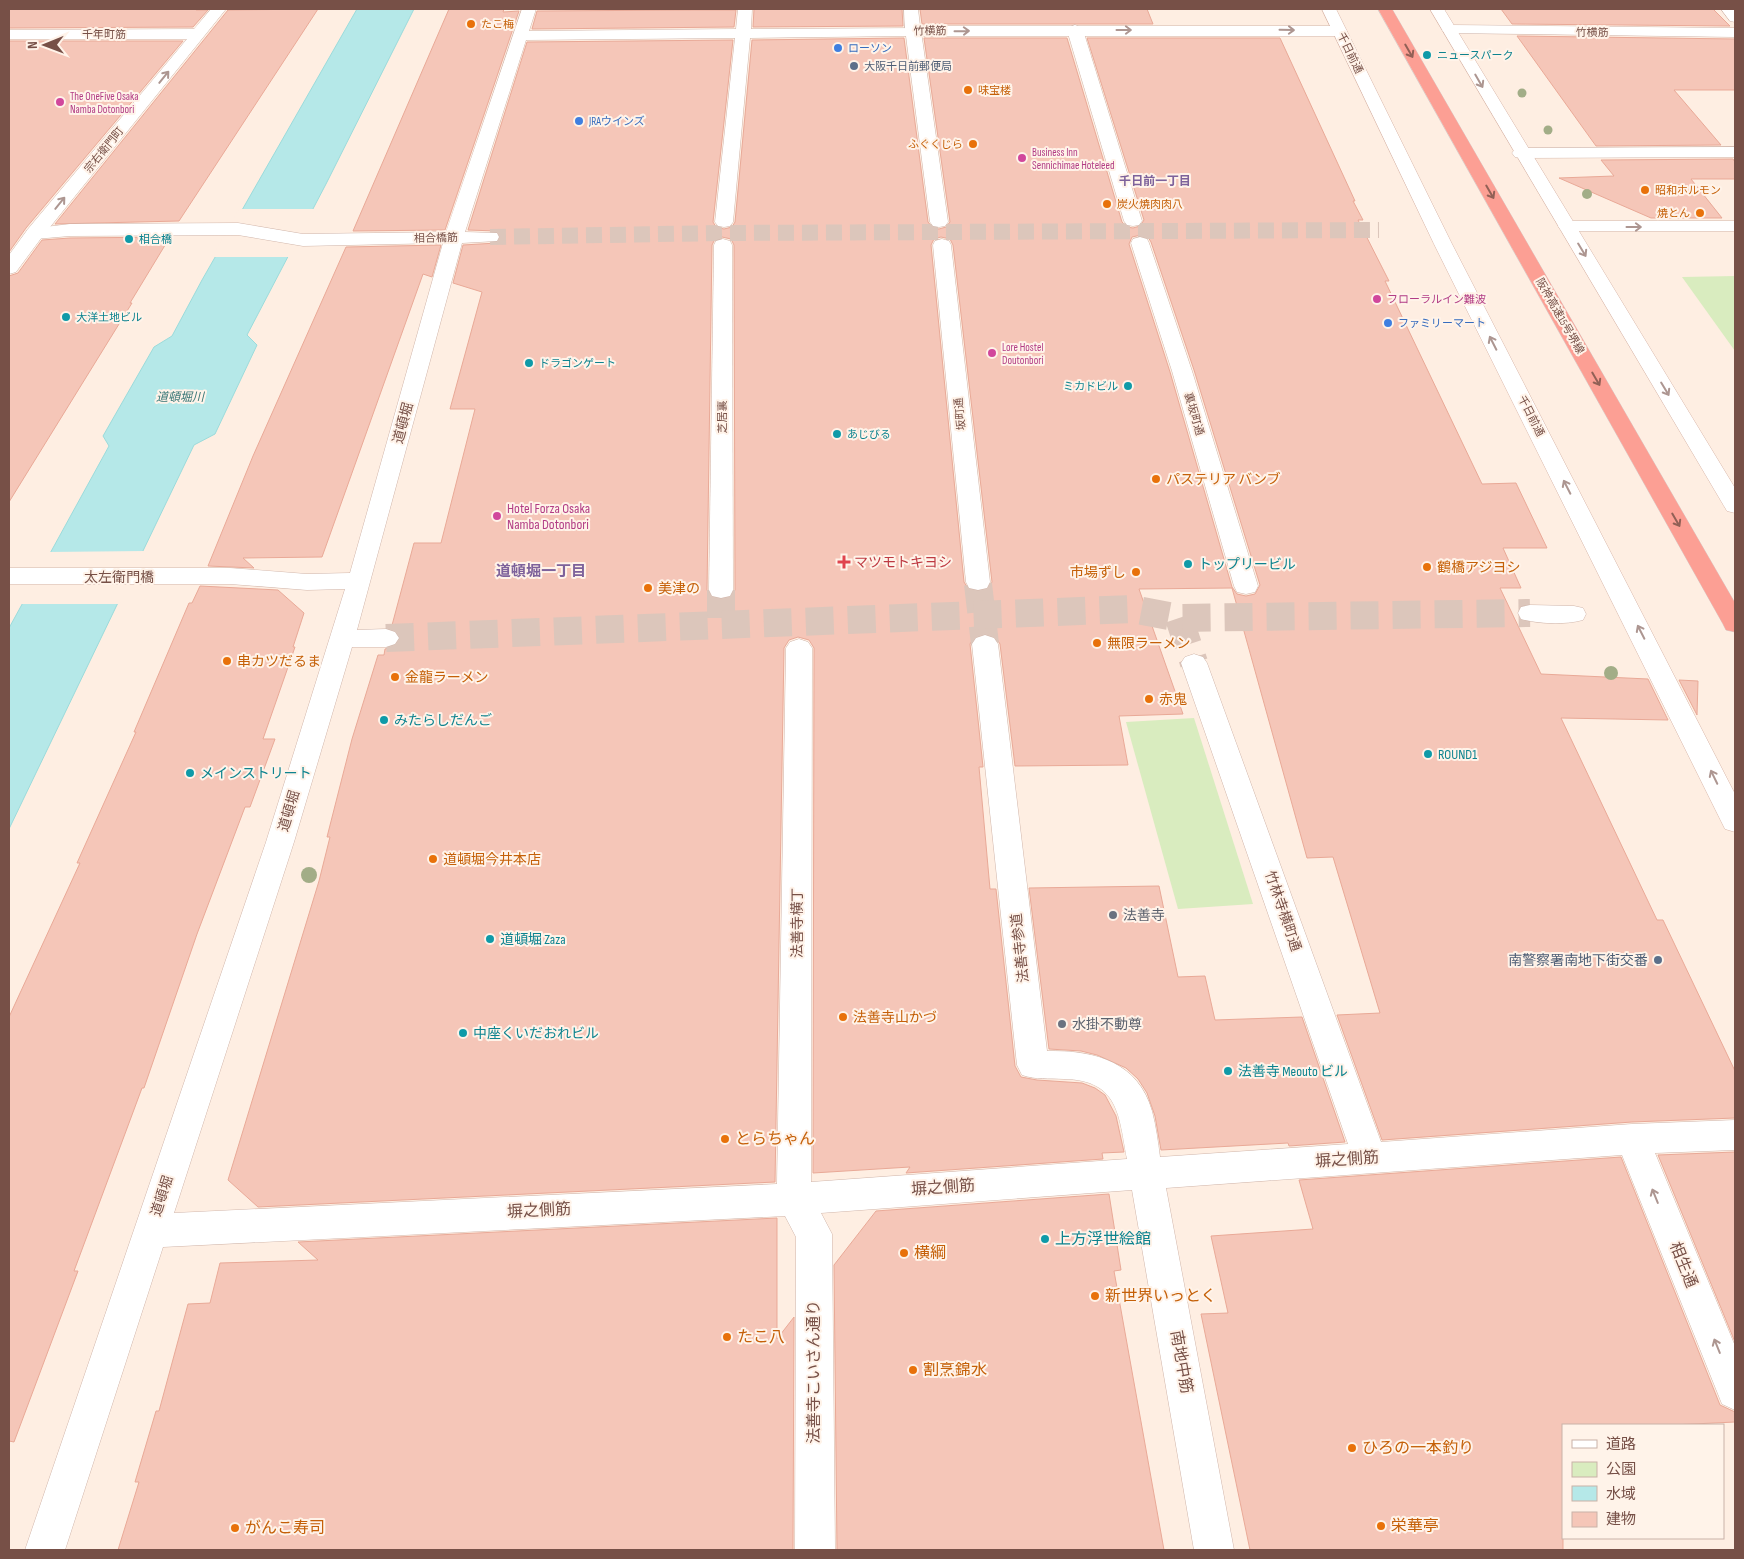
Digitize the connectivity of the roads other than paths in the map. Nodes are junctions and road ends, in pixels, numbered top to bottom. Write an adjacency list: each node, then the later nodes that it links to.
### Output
1 (219, 9): 17 (street, 宗右衛門町)
2 (529, 9): 18 (street, 道頓堀)
3 (745, 9): 14 (street)
4 (912, 9): 12 (street)
5 (1329, 9): 13 (street, 千日前通)
6 (1385, 9): 42 (highway, 阪神高速15号堺線, one-way to 42)
7 (1437, 9): 11 (street)
8 (1728, 9): 9 (street)
9 (1735, 18)
10 (1074, 23): 12 (street, 竹横筋, one-way to 10); 13 (street, 竹横筋, one-way to 13); 21 (street)
11 (1450, 30): 15 (street, 竹横筋); 20 (street, one-way to 20)
12 (913, 31): 14 (street, 竹横筋); 23 (street)
13 (1339, 31): 48 (street, 千日前通, one-way to 13)
14 (743, 33): 18 (street, 竹横筋); 22 (street)
15 (1735, 33)
16 (9, 34): 17 (street, 千年町筋)
17 (199, 34): 27 (street, 宗右衛門町, one-way to 17)
18 (520, 36): 28 (street, 道頓堀)
19 (1735, 152): 20 (street)
20 (1521, 153): 24 (street)
21 (1133, 221)
22 (724, 222)
23 (940, 222)
24 (1567, 226): 25 (street, one-way to 25); 34 (street, one-way to 34)
25 (1735, 226)
26 (9, 233): 27 (street, 相合橋筋)
27 (35, 233): 28 (street, 相合橋筋); 33 (street, 宗右衛門町)
28 (454, 237): 29 (street, 相合橋筋); 36 (street, 道頓堀)
29 (490, 237)
30 (1140, 243): 38 (street, 裏坂町通)
31 (723, 245): 39 (street, 芝居裏)
32 (942, 245): 37 (street, 坂町通)
33 (9, 268)
34 (1735, 506)
35 (9, 576): 36 (street, 太左衛門橋)
36 (360, 581): 44 (street, 道頓堀)
37 (978, 582)
38 (1246, 586)
39 (722, 590)
40 (1530, 613): 41 (street)
41 (1574, 614)
42 (1735, 624)
43 (386, 638): 44 (street)
44 (341, 639): 54 (street, 道頓堀)
45 (985, 644): 52 (street, 法善寺参道)
46 (799, 648): 53 (street, 法善寺横丁)
47 (1194, 663): 51 (street, 竹林寺横町通)
48 (1735, 821)
49 (1735, 1135): 50 (street, 塀之側筋)
50 (1632, 1139): 51 (street, 塀之側筋); 55 (street, 相生通, one-way to 50)
51 (1370, 1158): 52 (street, 塀之側筋)
52 (1147, 1174): 53 (street, 塀之側筋); 58 (street, 南地中筋)
53 (794, 1198): 54 (street, 塀之側筋); 57 (street, 法善寺こいさん通り)
54 (151, 1231): 56 (street, 道頓堀)
55 (1735, 1391)
56 (46, 1550)
57 (814, 1550)
58 (1214, 1550)

